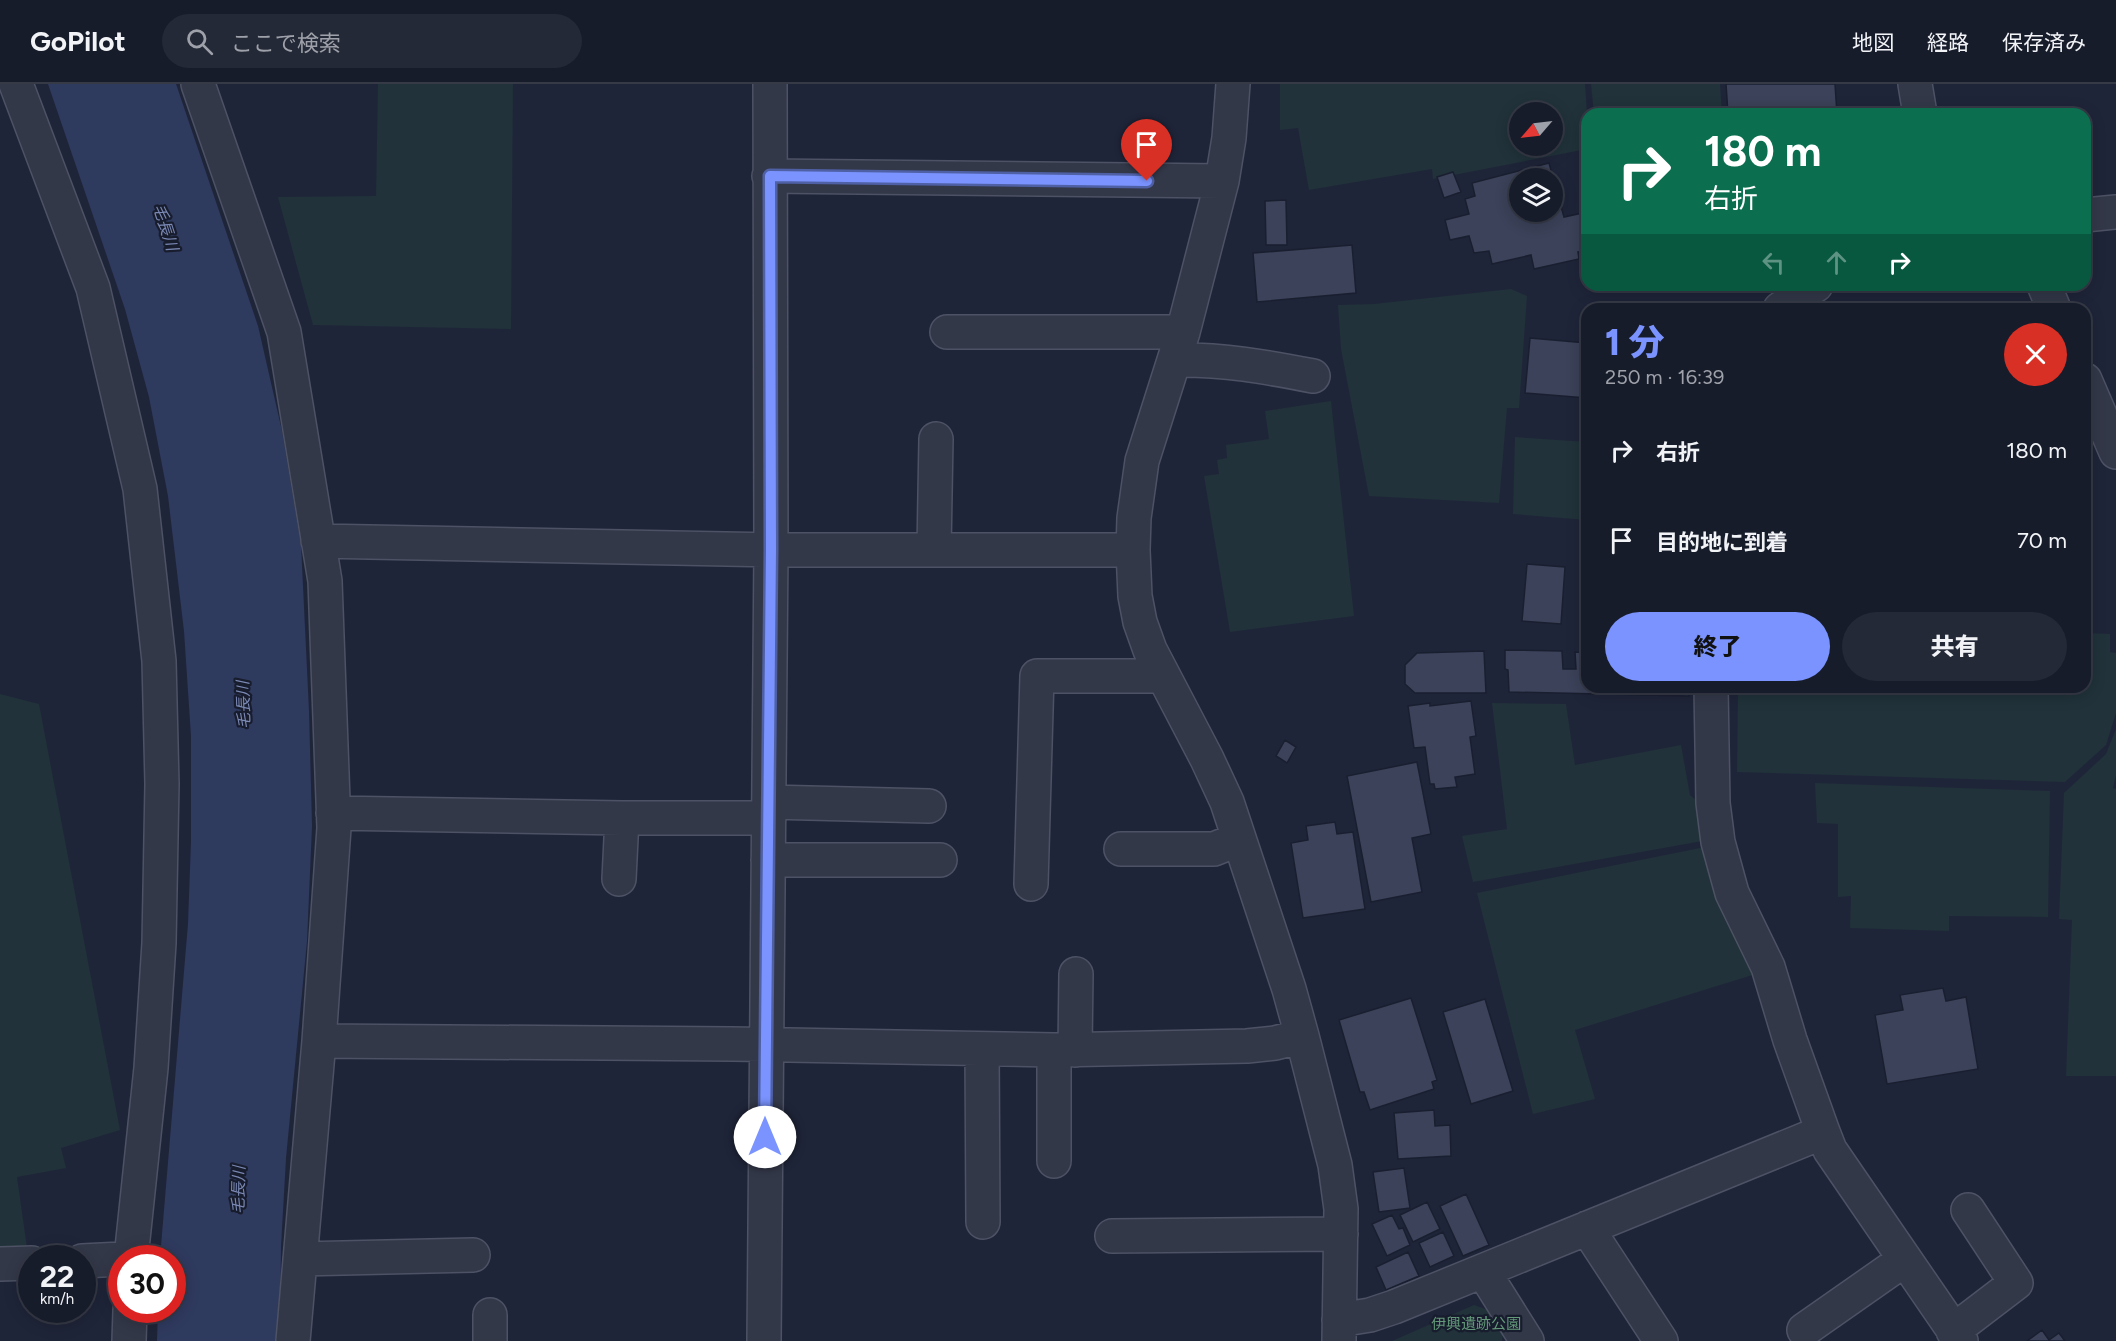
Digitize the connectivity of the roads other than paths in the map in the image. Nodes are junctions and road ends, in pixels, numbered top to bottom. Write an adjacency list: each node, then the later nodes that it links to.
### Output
1 (16, 84): 48 (street)
2 (198, 84): 19 (street)
3 (770, 84): 7 (street)
4 (1233, 84): 8 (street)
5 (1915, 84): 6 (street)
6 (1919, 108)
7 (770, 176): 8 (street); 20 (street)
8 (1222, 181): 14 (street)
9 (2116, 212): 10 (street)
10 (2091, 214)
11 (1807, 291): 12 (street)
12 (1789, 303)
13 (947, 332): 14 (street)
14 (1178, 346): 15 (street); 22 (street)
15 (1313, 376)
16 (2091, 394): 18 (street)
17 (936, 439): 21 (street)
18 (2116, 452)
19 (318, 541): 20 (street); 27 (street)
20 (771, 550): 21 (street); 26 (street)
21 (934, 550): 22 (street)
22 (1133, 550): 23 (street)
23 (1163, 676): 29 (street); 34 (street)
24 (1711, 693): 41 (street)
25 (929, 806): 26 (street)
26 (769, 810): 28 (street); 31 (street)
27 (333, 813): 28 (street); 37 (street)
28 (622, 818): 33 (street)
29 (1239, 839): 30 (street); 36 (street)
30 (1121, 849)
31 (768, 860): 32 (street); 38 (street)
32 (940, 860)
33 (619, 879)
34 (1031, 884)
35 (1076, 974): 40 (street)
36 (1302, 1036): 40 (street); 46 (street)
37 (319, 1041): 38 (street); 50 (street)
38 (766, 1044): 39 (street); 61 (street)
39 (982, 1050): 40 (street); 44 (street)
40 (1065, 1050): 42 (street)
41 (1823, 1132): 45 (street); 51 (street)
42 (1054, 1161)
43 (1968, 1210): 58 (street)
44 (983, 1222)
45 (1587, 1228): 54 (street); 63 (street)
46 (1341, 1234): 47 (street); 57 (street)
47 (1112, 1236)
48 (132, 1245)
49 (473, 1256): 50 (street)
50 (300, 1259): 60 (street)
51 (1904, 1260): 56 (street); 58 (street)
52 (18, 1263): 53 (street)
53 (0, 1264)
54 (1483, 1271): 57 (street); 62 (street)
55 (130, 1323): 59 (street)
56 (1804, 1330)
57 (1339, 1331)
58 (1957, 1336)
59 (129, 1341)
60 (293, 1341)
61 (764, 1341)
62 (1527, 1341)
63 (1661, 1341)

